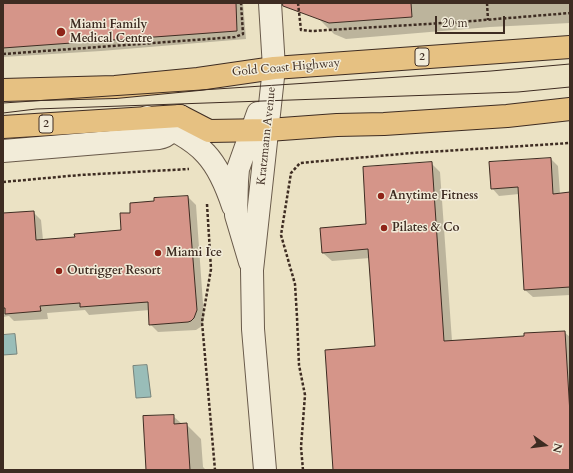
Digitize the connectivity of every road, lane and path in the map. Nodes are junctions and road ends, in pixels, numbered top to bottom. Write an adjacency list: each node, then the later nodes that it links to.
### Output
1 (241, 3): 8 (path)
2 (270, 3): 9 (street)
3 (298, 3): 6 (path)
4 (487, 3): 6 (path)
5 (570, 13): 6 (path)
6 (488, 20)
7 (570, 47): 9 (highway, Gold Coast Highway / 2)
8 (3, 54)
9 (274, 68): 10 (highway, Gold Coast Highway / 2); 15 (street, Kratzmann Avenue)
10 (3, 90)
11 (570, 109): 15 (highway, 2)
12 (120, 119): 13 (highway, 2); 14 (highway, 2); 16 (street)
13 (3, 127)
14 (170, 128): 15 (highway, 2); 16 (street); 22 (street)
15 (260, 129): 22 (street, Kratzmann Avenue); 23 (street, Kratzmann Avenue)
16 (102, 143): 18 (street)
17 (570, 143): 26 (path)
18 (3, 151)
19 (191, 169): 20 (path)
20 (3, 182)
21 (206, 198): 24 (path)
22 (236, 215): 23 (street, Kratzmann Avenue)
23 (252, 270): 25 (street, Kratzmann Avenue)
24 (215, 470)
25 (265, 470)
26 (303, 470)

